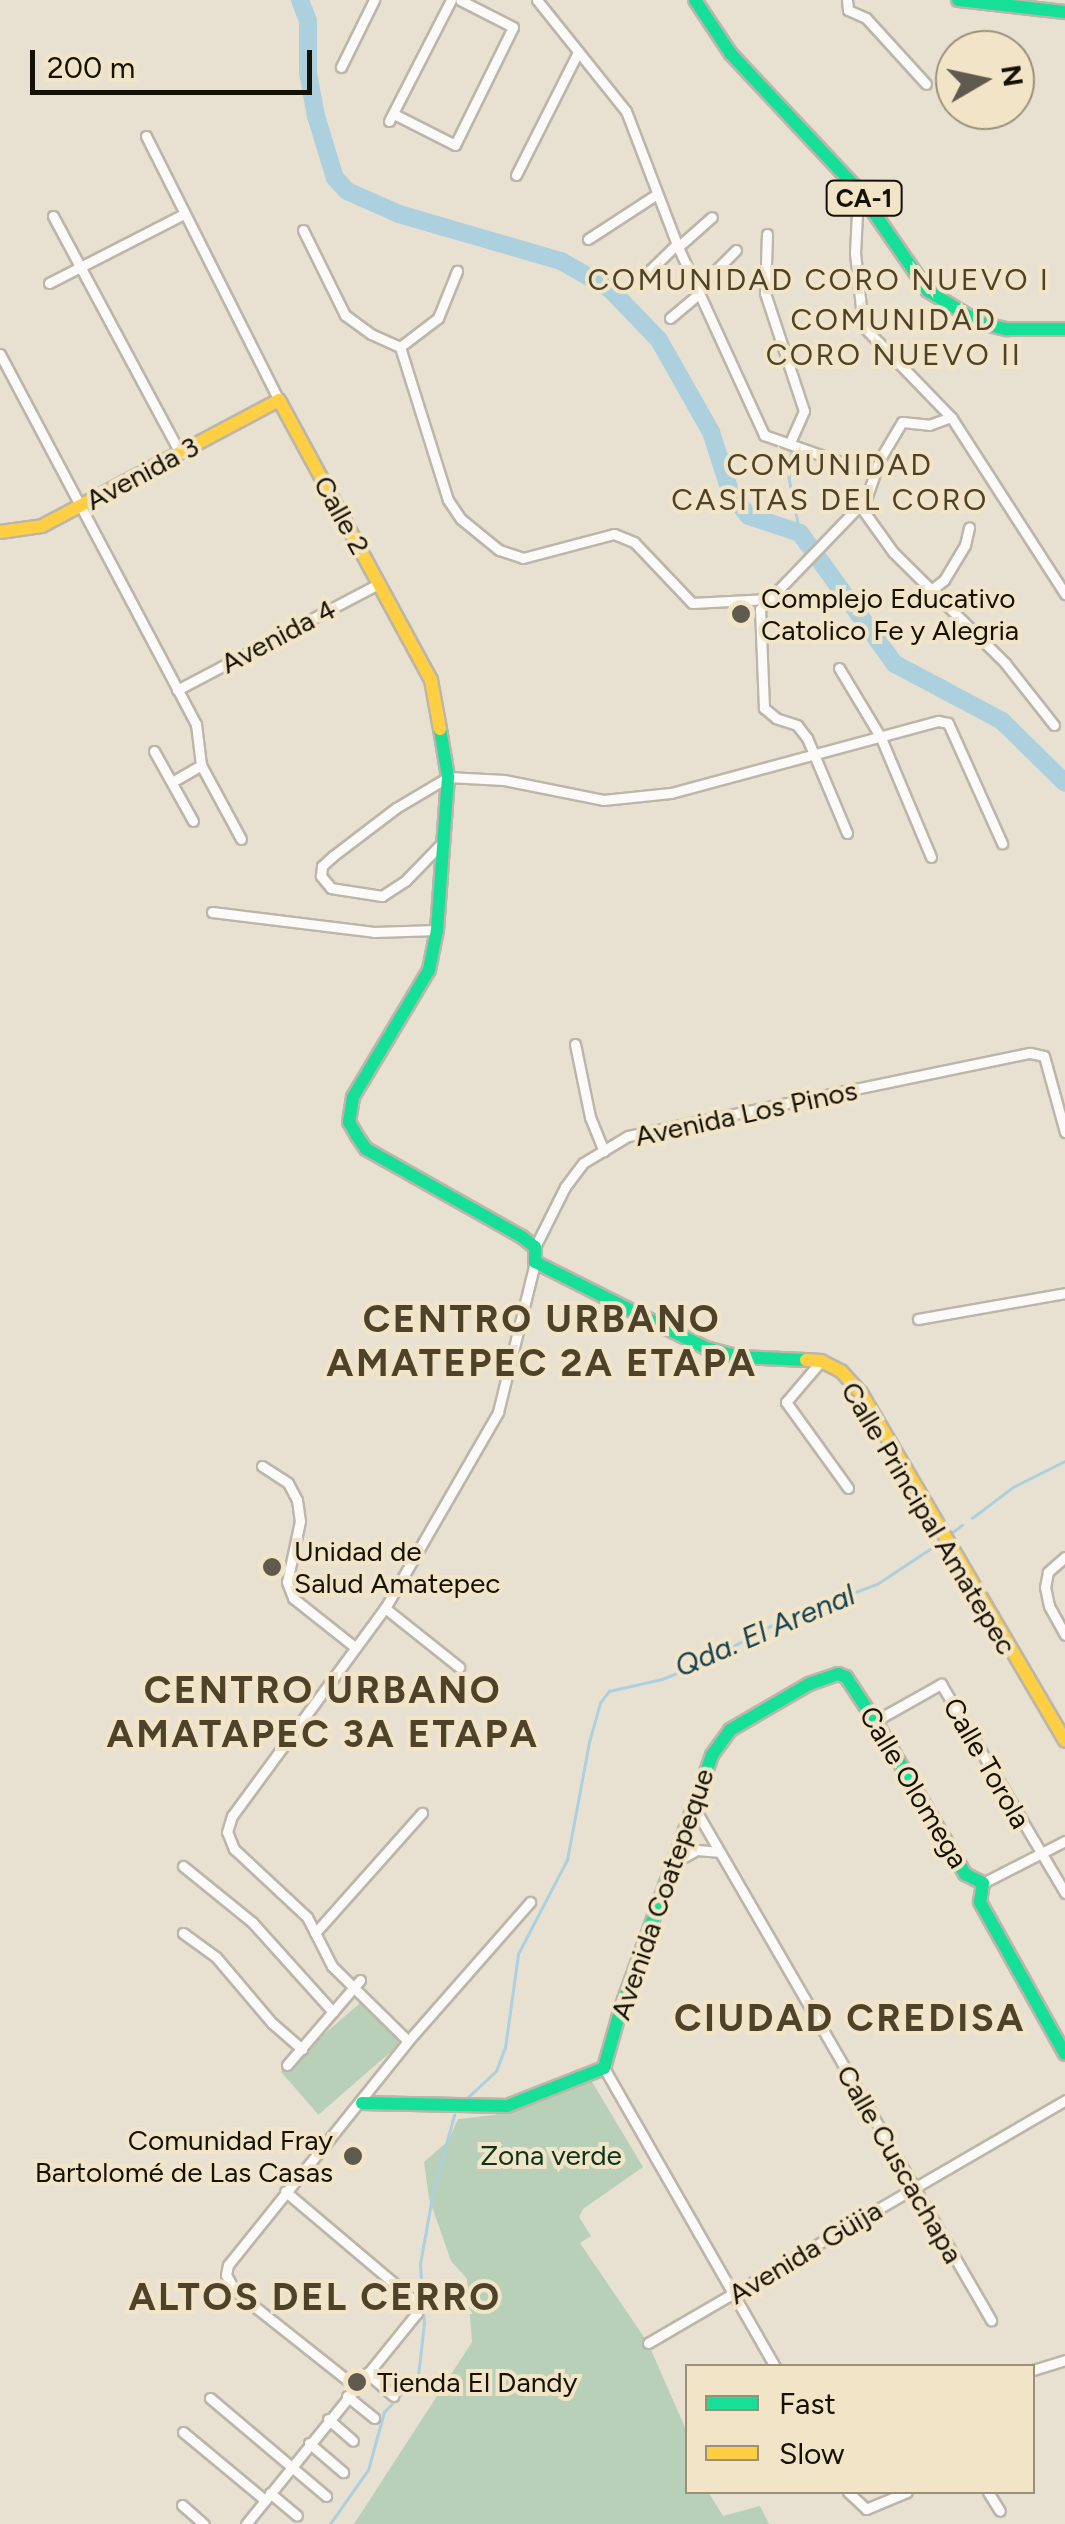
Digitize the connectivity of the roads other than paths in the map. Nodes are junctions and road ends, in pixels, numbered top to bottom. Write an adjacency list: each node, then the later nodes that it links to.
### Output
1 (374, 0): 11 (street)
2 (452, 0): 3 (street)
3 (460, 0)
4 (537, 0): 10 (street)
5 (696, 0): 15 (main road, CA-1)
6 (706, 0): 31 (main road, CA-1)
7 (847, 0): 12 (street)
8 (958, 0): 9 (main road)
9 (1065, 12)
10 (578, 52): 14 (street); 16 (street)
11 (341, 68)
12 (926, 84)
13 (146, 136): 17 (street, Calle 2)
14 (516, 175)
15 (858, 191): 32 (main road, CA-1); 36 (street)
16 (657, 194): 22 (street); 23 (street)
17 (184, 214): 25 (street); 35 (street, Calle 2)
18 (53, 216): 25 (street)
19 (712, 217): 23 (street)
20 (303, 230): 33 (street)
21 (766, 234): 37 (street)
22 (588, 239)
23 (677, 245): 27 (street); 29 (street)
24 (736, 250): 29 (street)
25 (80, 267): 28 (street); 38 (street)
26 (457, 271): 33 (street)
27 (642, 278)
28 (49, 283)
29 (698, 291): 30 (street); 37 (street)
30 (670, 318)
31 (1065, 319)
32 (1065, 329)
33 (400, 347): 47 (street)
34 (0, 354): 40 (street)
35 (279, 400): 38 (main road, Avenida 3); 44 (main road, Calle 2)
36 (950, 417): 39 (street); 46 (street)
37 (789, 444): 39 (street)
38 (180, 453): 40 (main road, Avenida 3)
39 (874, 474): 41 (street)
40 (81, 506): 43 (main road, Avenida 3); 49 (street)
41 (860, 506): 45 (street); 47 (street)
42 (969, 527): 45 (street)
43 (0, 532)
44 (380, 583): 49 (street, Avenida 4); 55 (main road, Calle 2)
45 (930, 591): 50 (street)
46 (1065, 594)
47 (769, 599): 53 (street)
48 (839, 668): 51 (street)
49 (177, 690): 54 (street)
50 (1054, 726)
51 (881, 738): 53 (street); 61 (street); 62 (street)
52 (154, 750): 56 (street)
53 (814, 754): 55 (street); 58 (street)
54 (201, 765): 56 (street); 59 (street)
55 (448, 777): 60 (main road, Calle 2); 60 (street)
56 (172, 782): 57 (street)
57 (193, 821)
58 (847, 833)
59 (241, 839)
60 (442, 843): 64 (main road, Calle 2)
61 (1002, 844)
62 (932, 857)
63 (212, 912): 64 (street)
64 (438, 923): 66 (main road, Calle 2)
65 (575, 1044): 68 (street)
66 (349, 1122): 69 (main road, Calle Principal Amatepec)
67 (1065, 1132): 68 (street, Avenida Los Pinos)
68 (604, 1151): 69 (street, Avenida Los Pinos)
69 (535, 1254): 72 (main road, Calle Principal Amatepec); 76 (street, Avenida Los Pinos)
70 (1065, 1293): 71 (street)
71 (918, 1319)
72 (821, 1361): 74 (street); 82 (main road, Calle Principal Amatepec)
73 (262, 1466): 78 (street)
74 (848, 1488)
75 (1065, 1558): 77 (street)
76 (384, 1608): 78 (street, Avenida Los Pinos); 79 (street)
77 (1065, 1635)
78 (356, 1648): 94 (street, Avenida Los Pinos)
79 (459, 1668)
80 (841, 1674): 81 (main road, Calle Olomega); 83 (main road, Avenida Coatepeque)
81 (875, 1722): 87 (street, Calle Torola); 90 (main road, Calle Olomega)
82 (1065, 1741)
83 (695, 1809): 86 (street, Calle Cuscachapa); 88 (main road, Avenida Coatepeque)
84 (422, 1813): 94 (street)
85 (1065, 1840): 87 (street)
86 (718, 1852): 88 (street); 104 (street, Calle Cuscachapa)
87 (1040, 1855): 90 (street); 91 (street, Calle Torola)
88 (675, 1862): 101 (main road, Avenida Coatepeque)
89 (184, 1866): 96 (street)
90 (983, 1883): 99 (main road, Calle Olomega)
91 (1065, 1893)
92 (530, 1902): 97 (street)
93 (183, 1933): 98 (street)
94 (316, 1933): 95 (street)
95 (358, 1984): 96 (street); 97 (street)
96 (333, 2012): 98 (street)
97 (408, 2041): 103 (street)
98 (302, 2048): 100 (street)
99 (1065, 2054)
100 (287, 2065)
101 (604, 2068): 103 (main road); 106 (street)
102 (1065, 2100): 104 (street, Avenida Güija)
103 (362, 2103): 105 (street)
104 (914, 2187): 106 (street, Avenida Güija); 107 (street, Calle Cuscachapa)
105 (285, 2191): 112 (street); 113 (street)
106 (733, 2296): 108 (street, Avenida Güija); 110 (street)
107 (992, 2320)
108 (648, 2343)
109 (1065, 2360): 111 (street)
110 (774, 2364)
111 (1035, 2369)
112 (368, 2373): 113 (street); 115 (street)
113 (356, 2387): 114 (street)
114 (348, 2396): 117 (street); 118 (street)
115 (393, 2396)
116 (210, 2398): 122 (street)
117 (374, 2418)
118 (328, 2419): 120 (street); 121 (street)
119 (184, 2432): 128 (street)
120 (353, 2441)
121 (309, 2443): 122 (street); 123 (street)
122 (291, 2466): 127 (street); 128 (street)
123 (343, 2472)
124 (850, 2494): 125 (street)
125 (902, 2494)
126 (989, 2494): 130 (street)
127 (326, 2496)
128 (267, 2497): 131 (street); 132 (street)
129 (182, 2505): 133 (street)
130 (1000, 2511)
131 (297, 2516)
132 (251, 2522)
133 (204, 2524)

